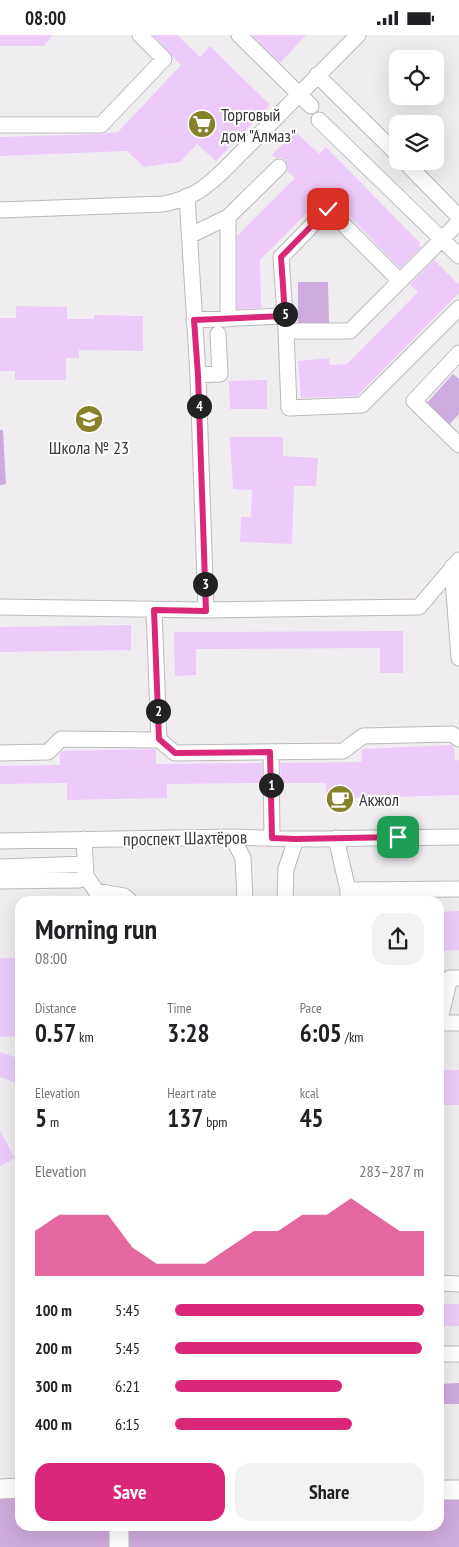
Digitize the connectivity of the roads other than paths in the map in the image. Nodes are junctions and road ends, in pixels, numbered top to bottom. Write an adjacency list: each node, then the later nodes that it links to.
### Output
1 (140, 35): 8 (street)
2 (239, 35): 5 (street)
3 (351, 37): 4 (street)
4 (317, 75): 5 (street); 9 (street)
5 (300, 95): 6 (street); 12 (street)
6 (311, 106)
7 (320, 120): 18 (street)
8 (0, 125)
9 (389, 146)
10 (279, 167): 14 (street)
11 (413, 170): 15 (street)
12 (187, 196): 13 (street); 17 (street)
13 (0, 210)
14 (228, 217): 17 (street); 22 (street)
15 (459, 217)
16 (459, 222): 18 (street)
17 (190, 235): 23 (street)
18 (442, 239): 19 (street); 20 (street)
19 (459, 256)
20 (400, 281): 24 (street); 24 (street)
21 (459, 308): 24 (street)
22 (228, 319): 23 (street); 24 (street)
23 (194, 320): 27 (street)
24 (286, 323)
25 (218, 334): 27 (street)
26 (459, 353): 28 (street)
27 (198, 375): 32 (street)
28 (459, 445)
29 (456, 563): 32 (street); 33 (street)
30 (0, 607): 31 (street)
31 (154, 610): 32 (street); 34 (street)
32 (206, 611)
33 (459, 658)
34 (159, 739): 36 (street); 37 (street)
35 (459, 739): 36 (street)
36 (270, 752): 40 (street)
37 (0, 753)
38 (232, 837): 40 (street, проспект Шахтёров); 42 (street, проспект Шахтёров); 50 (street)
39 (459, 837): 41 (street, проспект Шахтёров)
40 (272, 838): 43 (street, проспект Шахтёров)
41 (336, 838): 43 (street, проспект Шахтёров); 52 (street)
42 (84, 839): 44 (street, проспект Шахтёров); 46 (street)
43 (296, 839): 51 (street)
44 (0, 841)
45 (0, 867): 46 (street)
46 (86, 870): 47 (street); 49 (street)
47 (0, 881)
48 (459, 889): 52 (street)
49 (124, 896)
50 (245, 896)
51 (284, 896)
52 (348, 896)
53 (459, 977): 54 (street)
54 (444, 1003)
55 (444, 1023): 56 (street)
56 (459, 1023)
57 (444, 1283): 58 (street)
58 (459, 1284)
59 (444, 1354): 60 (street)
60 (459, 1354)
61 (15, 1488): 62 (main road)
62 (0, 1489)
63 (444, 1490): 64 (main road)
64 (459, 1490)
65 (119, 1531): 66 (main road)
66 (119, 1547)

